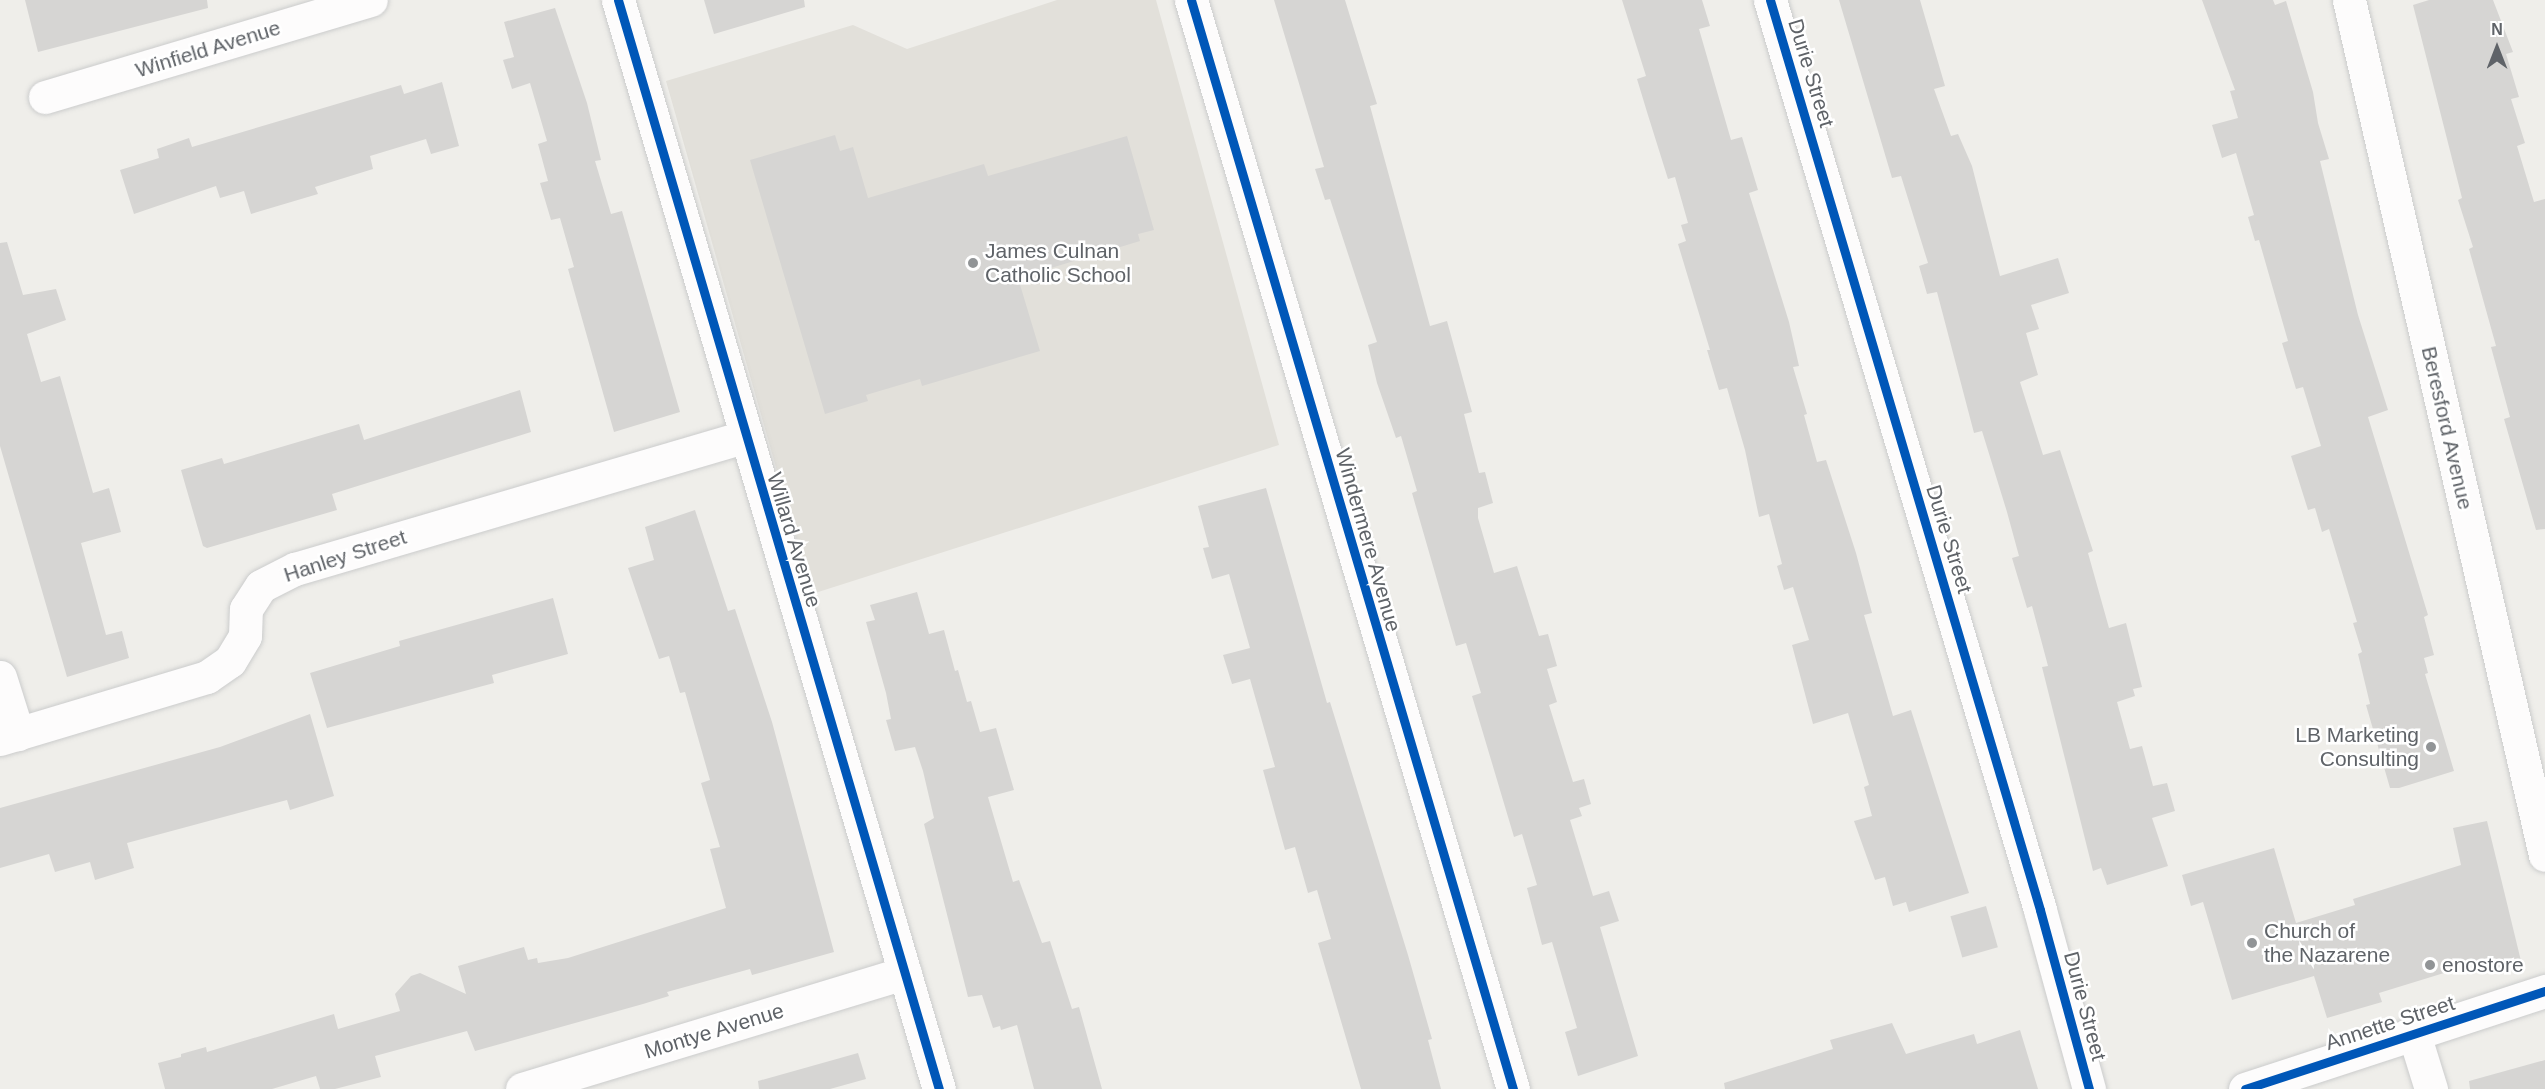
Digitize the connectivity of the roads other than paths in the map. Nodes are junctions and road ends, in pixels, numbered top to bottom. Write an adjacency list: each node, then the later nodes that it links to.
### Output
1 (371, 0): 6 (street, Winfield Avenue)
2 (618, 0): 7 (street, Willard Avenue)
3 (1191, 0): 16 (street, Windermere Avenue)
4 (1770, 0): 17 (street, Durie Street)
5 (2349, 0): 10 (street, Beresford Avenue)
6 (45, 97)
7 (744, 437): 9 (street, Hanley Street); 11 (street, Willard Avenue)
8 (0, 677): 9 (street)
9 (9, 736)
10 (2545, 855)
11 (905, 973): 14 (street, Montye Avenue); 15 (street, Willard Avenue)
12 (2545, 991): 13 (street, Annette Street)
13 (2414, 1034): 18 (street, Annette Street); 19 (street)
14 (522, 1089)
15 (939, 1089)
16 (1513, 1089)
17 (2089, 1089)
18 (2245, 1089)
19 (2431, 1089)

